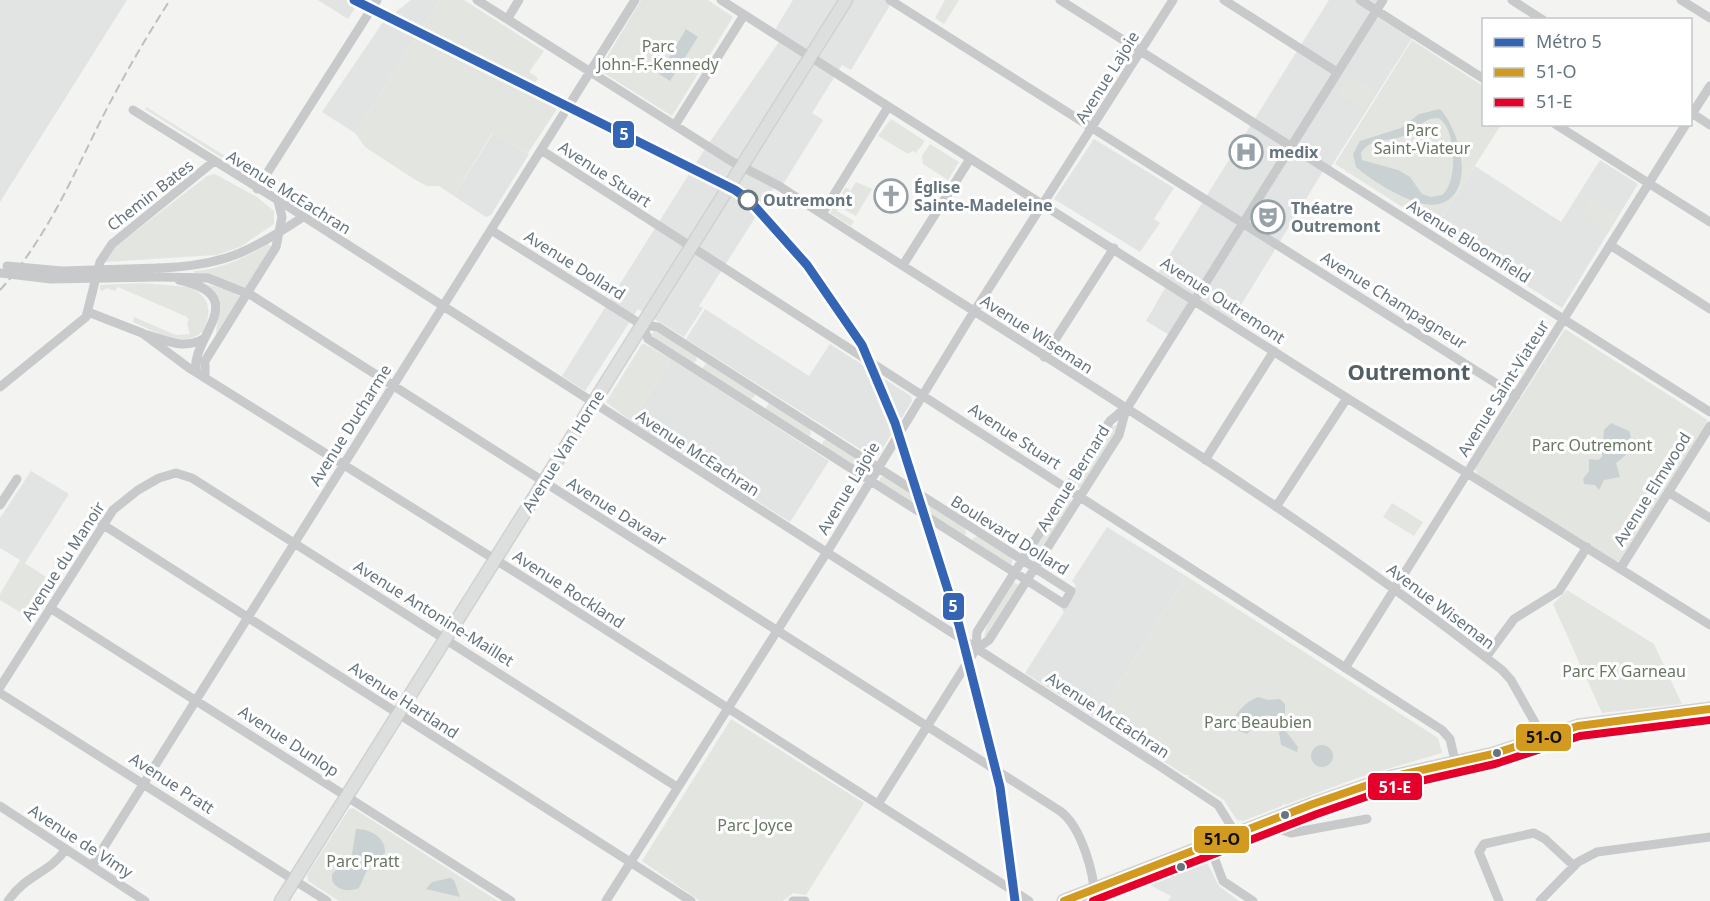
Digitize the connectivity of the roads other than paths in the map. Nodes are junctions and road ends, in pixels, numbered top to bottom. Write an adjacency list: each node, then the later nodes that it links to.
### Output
1 (377, 0): 41 (street)
2 (477, 0): 17 (street, Avenue Wiseman)
3 (519, 0): 17 (street)
4 (635, 0): 22 (street, Avenue Ducharme)
5 (721, 0): 16 (street, Avenue Outremont)
6 (846, 0): 21 (main road, Avenue Van Horne)
7 (890, 0): 34 (street, Avenue Champagneur)
8 (1060, 0): 20 (street, Avenue Bloomfield)
9 (1173, 0): 20 (street, Avenue Lajoie)
10 (1224, 0): 23 (street)
11 (1360, 0): 15 (street)
12 (1383, 0): 15 (street, Avenue Bernard)
13 (1512, 0): 18 (street)
14 (1681, 0): 19 (street)
15 (1376, 10): 23 (street, Avenue Bernard); 24 (street)
16 (744, 15): 21 (street, Avenue Outremont); 31 (street)
17 (508, 18): 22 (street, Avenue Wiseman)
18 (1540, 18)
19 (1710, 18)
20 (1141, 51): 34 (street, Avenue Lajoie); 35 (street, Avenue Bloomfield)
21 (810, 57): 26 (street, Avenue Outremont); 39 (main road, Avenue Van Horne)
22 (591, 70): 31 (street, Avenue Wiseman); 36 (street, Avenue Ducharme)
23 (1337, 72): 35 (street, Avenue Bernard)
24 (1482, 78)
25 (1710, 86): 28 (street)
26 (888, 107): 37 (street, Avenue Outremont); 44 (street)
27 (133, 110): 38 (street, Avenue McEachran)
28 (1692, 113)
29 (1692, 115): 30 (street)
30 (1710, 124)
31 (675, 125): 39 (street, Avenue Wiseman)
32 (1558, 126): 40 (street)
33 (1685, 126): 40 (street, Avenue Saint-Viateur)
34 (1092, 128): 43 (street, Avenue Lajoie); 47 (street, Avenue Champagneur)
35 (1291, 146): 47 (street, Avenue Bernard); 63 (street, Avenue Bloomfield)
36 (541, 150): 48 (street, Avenue Ducharme); 51 (street, Avenue Stuart)
37 (970, 159): 43 (street, Avenue Outremont); 54 (street)
38 (213, 162): 41 (street, Avenue McEachran); 61 (street, Chemin Bates)
39 (742, 166): 44 (street, Avenue Wiseman); 51 (main road, Avenue Van Horne)
40 (1649, 184): 46 (street); 50 (street, Avenue Saint-Viateur)
41 (257, 189): 42 (street, Avenue McEachran)
42 (278, 201): 45 (street, Avenue McEachran); 49 (street)
43 (1043, 204): 52 (street, Avenue Outremont); 62 (street, Avenue Lajoie)
44 (822, 214): 54 (street, Avenue Wiseman)
45 (303, 217): 49 (street); 59 (street, Avenue McEachran)
46 (1710, 222)
47 (1242, 223): 58 (street, Avenue Bernard); 73 (street, Avenue Champagneur)
48 (491, 230): 59 (street, Avenue Ducharme); 64 (street, Avenue Dollard)
49 (280, 232): 55 (street); 57 (street)
50 (1610, 245): 60 (street); 63 (street, Avenue Saint-Viateur)
51 (691, 247): 64 (main road, Avenue Van Horne); 72 (street, Avenue Stuart)
52 (1114, 248): 58 (street, Avenue Outremont); 68 (street)
53 (0, 264): 55 (street, bridge)
54 (903, 265): 62 (street, Avenue Wiseman)
55 (159, 272): 56 (street, bridge); 57 (street, Avenue Davaar); 66 (street)
56 (0, 273)
57 (248, 293): 69 (street); 70 (street, Avenue Davaar)
58 (1194, 300): 67 (street, Avenue Outremont); 76 (street, Avenue Bernard)
59 (442, 308): 70 (street, Avenue Ducharme); 75 (street, Avenue McEachran)
60 (1710, 309)
61 (88, 312): 65 (street, Avenue Rockland); 71 (street)
62 (974, 312): 68 (street, Avenue Wiseman); 72 (street, Avenue Lajoie)
63 (1564, 319): 73 (street, Avenue Saint-Viateur); 77 (street, Avenue Bloomfield)
64 (642, 325): 75 (main road, Avenue Van Horne); 81 (street, Boulevard Dollard); 85 (street, Boulevard Dollard)
65 (142, 333): 66 (street); 69 (street, Avenue Rockland)
66 (206, 338): 69 (street)
67 (1274, 351): 74 (street, Avenue Outremont); 79 (street)
68 (1044, 357): 76 (street, Avenue Wiseman)
69 (201, 373): 80 (street, Avenue Rockland)
70 (393, 385): 80 (street, Avenue Ducharme); 86 (street, Avenue Davaar)
71 (0, 387)
72 (922, 395): 81 (street, Avenue Lajoie); 87 (street, Avenue Stuart)
73 (1516, 396): 83 (street, Avenue Saint-Viateur)
74 (1347, 398): 83 (street, Avenue Outremont); 91 (street)
75 (593, 404): 86 (main road, Avenue Van Horne); 96 (street, Avenue McEachran)
76 (1126, 409): 79 (street, Avenue Wiseman); 87 (street, Avenue Bernard); 89 (street, Avenue Bernard)
77 (1710, 412)
78 (1710, 426): 88 (street, Avenue Elmwood)
79 (1205, 460): 91 (street, Avenue Wiseman)
80 (344, 464): 94 (street, Avenue Ducharme); 97 (street, Avenue Rockland)
81 (878, 468): 85 (street, Avenue Lajoie); 98 (street, Boulevard Dollard)
82 (172, 473): 93 (street, Avenue du Manoir); 94 (street, Avenue Antonine-Maillet)
83 (1467, 473): 95 (street, Avenue Outremont); 103 (street, Avenue Saint-Viateur)
84 (16, 479): 90 (street)
85 (870, 480): 96 (street, Avenue Lajoie); 101 (street, Boulevard Dollard)
86 (544, 482): 97 (main road, Avenue Van Horne); 107 (street, Avenue Davaar)
87 (1068, 488): 89 (street, Avenue Stuart); 98 (street, Avenue Bernard)
88 (1668, 492): 92 (street); 100 (street, Avenue Elmwood)
89 (1079, 496): 99 (street, Avenue Bernard); 111 (street, Avenue Stuart)
90 (0, 505)
91 (1276, 507): 103 (street, Avenue Wiseman)
92 (1710, 518)
93 (102, 524): 104 (street, Avenue du Manoir); 105 (street, Avenue Hartland)
94 (294, 543): 105 (street, Avenue Ducharme); 108 (street, Avenue Antonine-Maillet)
95 (1587, 547): 100 (street, Avenue Outremont); 110 (street)
96 (826, 553): 107 (street, Avenue Lajoie); 109 (street, Avenue McEachran)
97 (495, 560): 108 (main road, Avenue Van Horne); 115 (street, Avenue Rockland)
98 (1022, 560): 99 (street, Boulevard Dollard); 101 (street, Avenue Bernard)
99 (1035, 568): 102 (street, Avenue Bernard); 102 (street, Boulevard Dollard)
100 (1620, 569): 106 (street, Avenue Outremont)
101 (1014, 573): 102 (street, Boulevard Dollard); 109 (street, Avenue Bernard)
102 (1027, 580): 109 (street, Avenue Bernard)
103 (1394, 590): 110 (street, Avenue Wiseman); 111 (street, Avenue Saint-Viateur)
104 (50, 608): 112 (street, Avenue du Manoir); 114 (street, Avenue Dunlop)
105 (247, 618): 114 (street, Avenue Ducharme); 117 (street, Avenue Hartland)
106 (1710, 625)
107 (777, 631): 115 (street, Avenue Lajoie); 118 (street, Avenue Davaar)
108 (446, 638): 117 (main road, Avenue Van Horne); 122 (street, Avenue Antonine-Maillet)
109 (975, 649): 118 (street); 128 (street, Avenue McEachran)
110 (1486, 657): 119 (street, Avenue Wiseman)
111 (1345, 668): 120 (street, Avenue Stuart)
112 (0, 687)
113 (0, 693): 121 (street, Avenue Pratt)
114 (196, 699): 121 (street, Avenue Ducharme); 123 (street, Avenue Dunlop)
115 (728, 709): 122 (street, Avenue Lajoie); 124 (street, Avenue Rockland)
116 (1710, 709): 119 (main road)
117 (398, 714): 123 (main road, Avenue Van Horne); 132 (street, Avenue Hartland)
118 (927, 727): 124 (street); 136 (street, Avenue Davaar)
119 (1543, 737): 120 (main road)
120 (1455, 761): 126 (main road)
121 (143, 782): 133 (street, Avenue Ducharme); 135 (street, Avenue Pratt)
122 (677, 786): 132 (street, Avenue Lajoie)
123 (346, 797): 135 (main road, Avenue Van Horne); 141 (street, Avenue Dunlop)
124 (878, 804): 146 (street, Avenue Rockland)
125 (0, 806): 131 (street, Avenue de Vimy)
126 (1276, 818): 127 (street); 128 (main road)
127 (1367, 819)
128 (1236, 834): 130 (main road)
129 (1710, 837): 134 (street)
130 (1209, 844): 136 (main road); 148 (street)
131 (66, 849): 133 (street, Avenue de Vimy); 137 (street)
132 (631, 862): 142 (street, Avenue Lajoie); 143 (street, Avenue Hartland)
133 (92, 866): 138 (street, Avenue de Vimy)
134 (1574, 866): 149 (street); 150 (street)
135 (294, 879): 139 (main road, Avenue Van Horne); 140 (street, Avenue Pratt)
136 (1094, 895): 147 (main road)
137 (8, 901)
138 (145, 901)
139 (281, 901)
140 (327, 901)
141 (511, 901)
142 (606, 901)
143 (691, 901)
144 (793, 901): 145 (street)
145 (805, 901)
146 (1029, 901)
147 (1064, 901)
148 (1253, 901)
149 (1499, 901)
150 (1540, 901)

